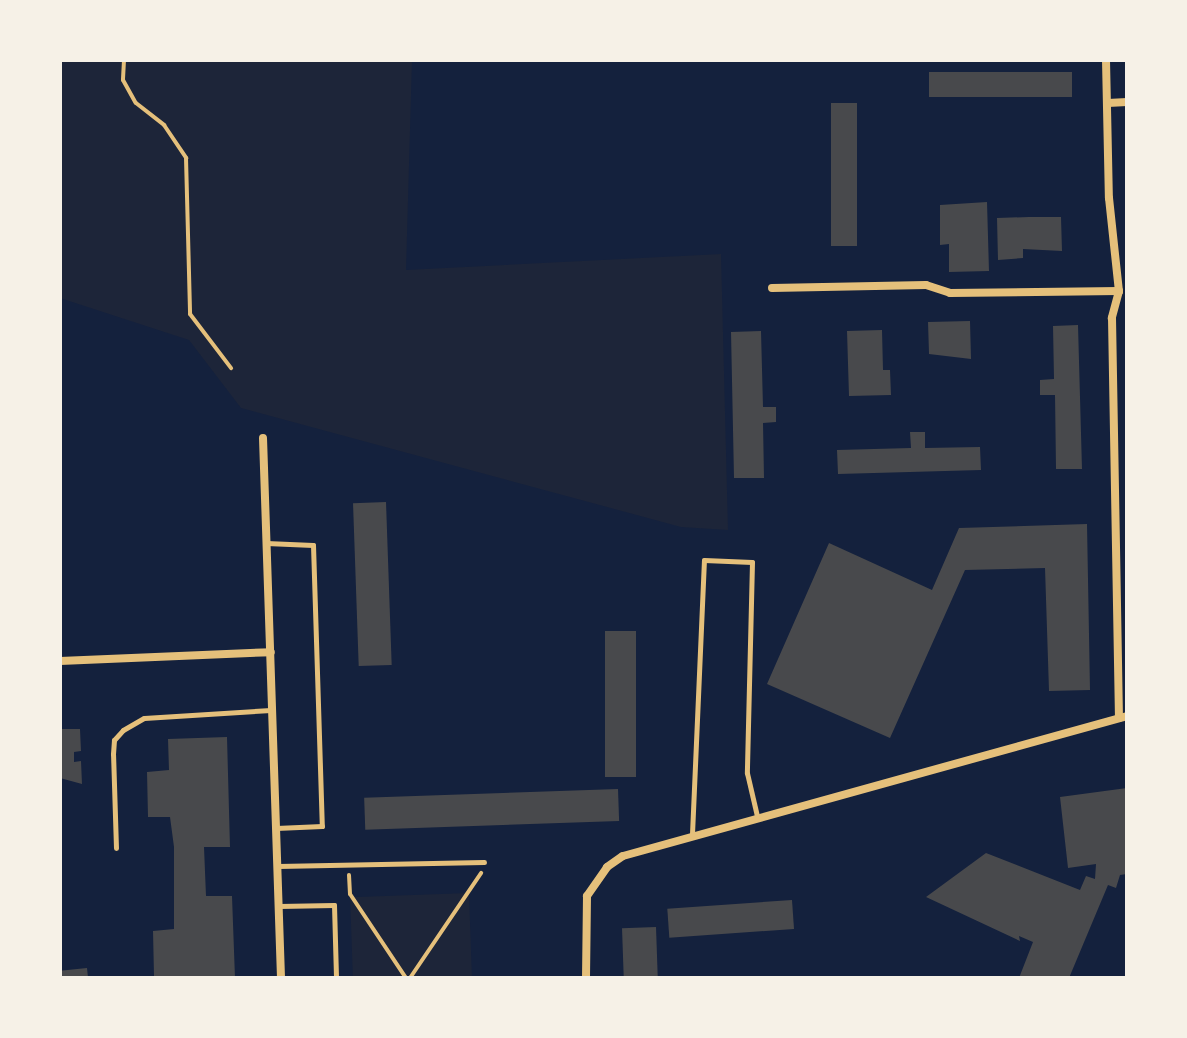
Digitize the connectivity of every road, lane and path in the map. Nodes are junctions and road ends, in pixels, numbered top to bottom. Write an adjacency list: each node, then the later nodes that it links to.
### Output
1 (124, 60): 7 (path)
2 (1106, 60): 4 (street)
3 (1127, 102): 4 (street)
4 (1108, 103): 6 (street)
5 (772, 288): 6 (street)
6 (1119, 291): 13 (street)
7 (231, 368)
8 (263, 438): 9 (street)
9 (266, 543): 10 (street); 15 (lane)
10 (271, 652): 11 (street); 12 (street)
11 (60, 661)
12 (272, 710): 15 (street); 17 (lane)
13 (1123, 717): 14 (street)
14 (757, 816): 16 (street); 16 (lane)
15 (275, 828): 20 (street)
16 (692, 834): 25 (street)
17 (116, 848)
18 (348, 865): 19 (lane); 20 (lane); 24 (path)
19 (484, 865): 24 (path)
20 (277, 866): 21 (street)
21 (278, 906): 22 (street); 23 (lane)
22 (281, 978)
23 (336, 978)
24 (408, 978)
25 (586, 978)

